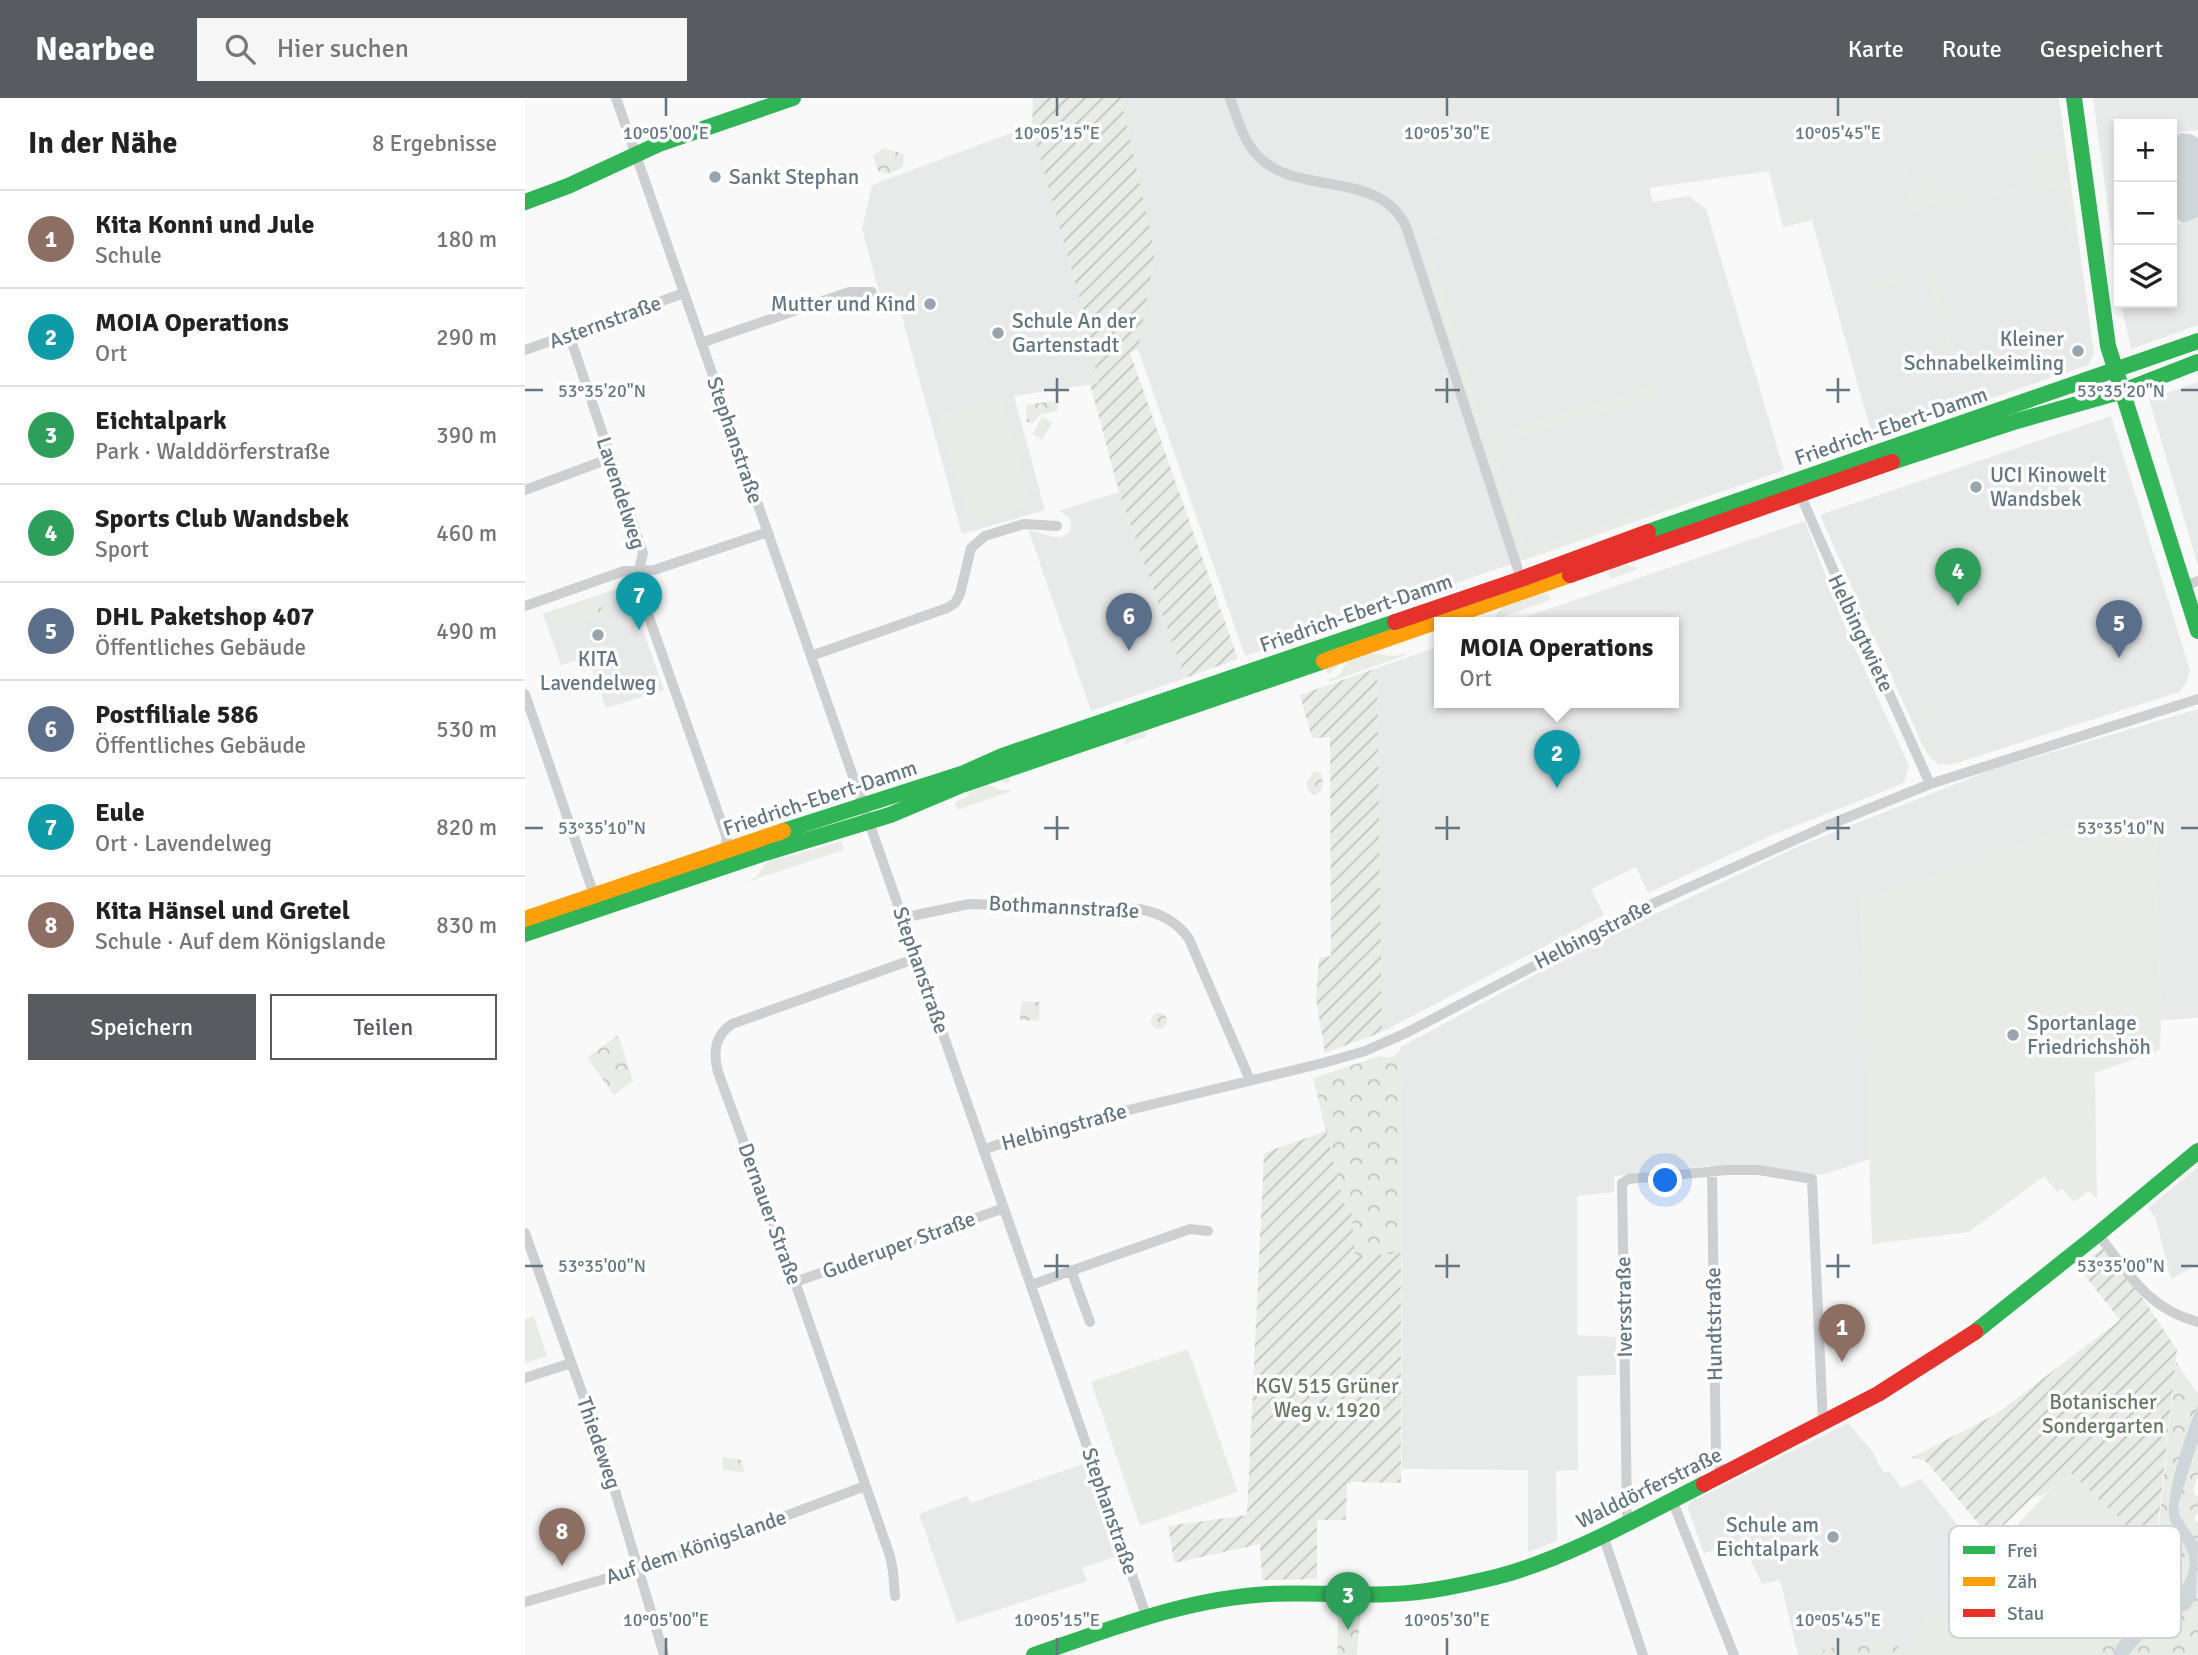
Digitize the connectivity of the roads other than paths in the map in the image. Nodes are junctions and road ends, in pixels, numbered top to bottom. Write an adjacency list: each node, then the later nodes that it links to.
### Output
1 (616, 98): 5 (street, Stephanstraße)
2 (793, 98): 5 (main road)
3 (1230, 98): 23 (street)
4 (2074, 98): 14 (main road)
5 (636, 155): 6 (main road); 8 (street, Stephanstraße)
6 (525, 202)
7 (872, 292): 11 (street)
8 (684, 293): 9 (street, Asternstraße); 11 (street, Stephanstraße)
9 (569, 334): 12 (street, Asternstraße); 16 (street, Lavendelweg)
10 (2198, 341): 14 (main road, Friedrich-Ebert-Damm)
11 (701, 343): 20 (street, Stephanstraße)
12 (525, 350)
13 (2198, 362): 15 (main road, Friedrich-Ebert-Damm)
14 (2116, 370): 15 (main road); 17 (main road, Friedrich-Ebert-Damm)
15 (2123, 391): 17 (main road, Friedrich-Ebert-Damm); 22 (main road)
16 (611, 458): 18 (street); 21 (street, Lavendelweg)
17 (1797, 488): 23 (main road, Friedrich-Ebert-Damm); 29 (street, Helbingtwiete)
18 (525, 490)
19 (1057, 526): 26 (street)
20 (768, 532): 21 (street); 26 (street, Stephanstraße)
21 (639, 570): 24 (street); 32 (street, Lavendelweg)
22 (2191, 584): 25 (main road)
23 (1523, 585): 30 (main road, Friedrich-Ebert-Damm); 31 (main road, Friedrich-Ebert-Damm)
24 (525, 606)
25 (2198, 631)
26 (811, 656): 30 (street, Stephanstraße)
27 (525, 694): 33 (street)
28 (2198, 699): 29 (street, Helbingstraße)
29 (1930, 784): 39 (street, Helbingstraße)
30 (863, 804): 31 (street, Stephanstraße); 32 (main road, Friedrich-Ebert-Damm)
31 (869, 822): 34 (main road, Friedrich-Ebert-Damm); 35 (street, Stephanstraße)
32 (724, 851): 33 (main road, Friedrich-Ebert-Damm)
33 (594, 895): 34 (street); 36 (main road, Friedrich-Ebert-Damm)
34 (581, 914): 37 (main road, Friedrich-Ebert-Damm)
35 (902, 918): 38 (street, Stephanstraße); 39 (street, Bothmannstraße)
36 (525, 919)
37 (525, 934)
38 (917, 958): 40 (street, Stephanstraße); 48 (street, Dernauer Straße)
39 (1250, 1080): 40 (street, Helbingstraße)
40 (983, 1150): 43 (street, Stephanstraße)
41 (2198, 1151): 46 (main road, Walddörferstraße)
42 (1712, 1171): 54 (street); 55 (street, Hundtstraße); 58 (street, Iversstraße)
43 (1004, 1208): 48 (street, Guderuper Straße); 49 (street, Stephanstraße)
44 (1208, 1231): 47 (street)
45 (525, 1234): 52 (street, Thiedeweg)
46 (2098, 1234): 51 (street); 54 (main road, Walddörferstraße)
47 (1071, 1270): 49 (street); 50 (street)
48 (795, 1282): 56 (street, Dernauer Straße)
49 (1031, 1285): 63 (street, Stephanstraße)
50 (1090, 1322)
51 (2198, 1322)
52 (571, 1363): 53 (street); 60 (street, Thiedeweg)
53 (525, 1378)
54 (1823, 1423): 55 (main road, Walddörferstraße)
55 (1722, 1475): 57 (main road, Walddörferstraße)
56 (865, 1486): 60 (street, Auf dem Königslande); 61 (street, Dernauer Straße)
57 (1672, 1500): 58 (main road, Walddörferstraße); 67 (street)
58 (1630, 1521): 59 (main road, Walddörferstraße)
59 (1604, 1535): 63 (main road, Walddörferstraße); 66 (street)
60 (639, 1569): 62 (street, Auf dem Königslande); 64 (street, Thiedeweg)
61 (895, 1596)
62 (525, 1602)
63 (1147, 1618): 65 (main road, Walddörferstraße)
64 (664, 1655)
65 (1034, 1655)
66 (1643, 1655)
67 (1734, 1655)

